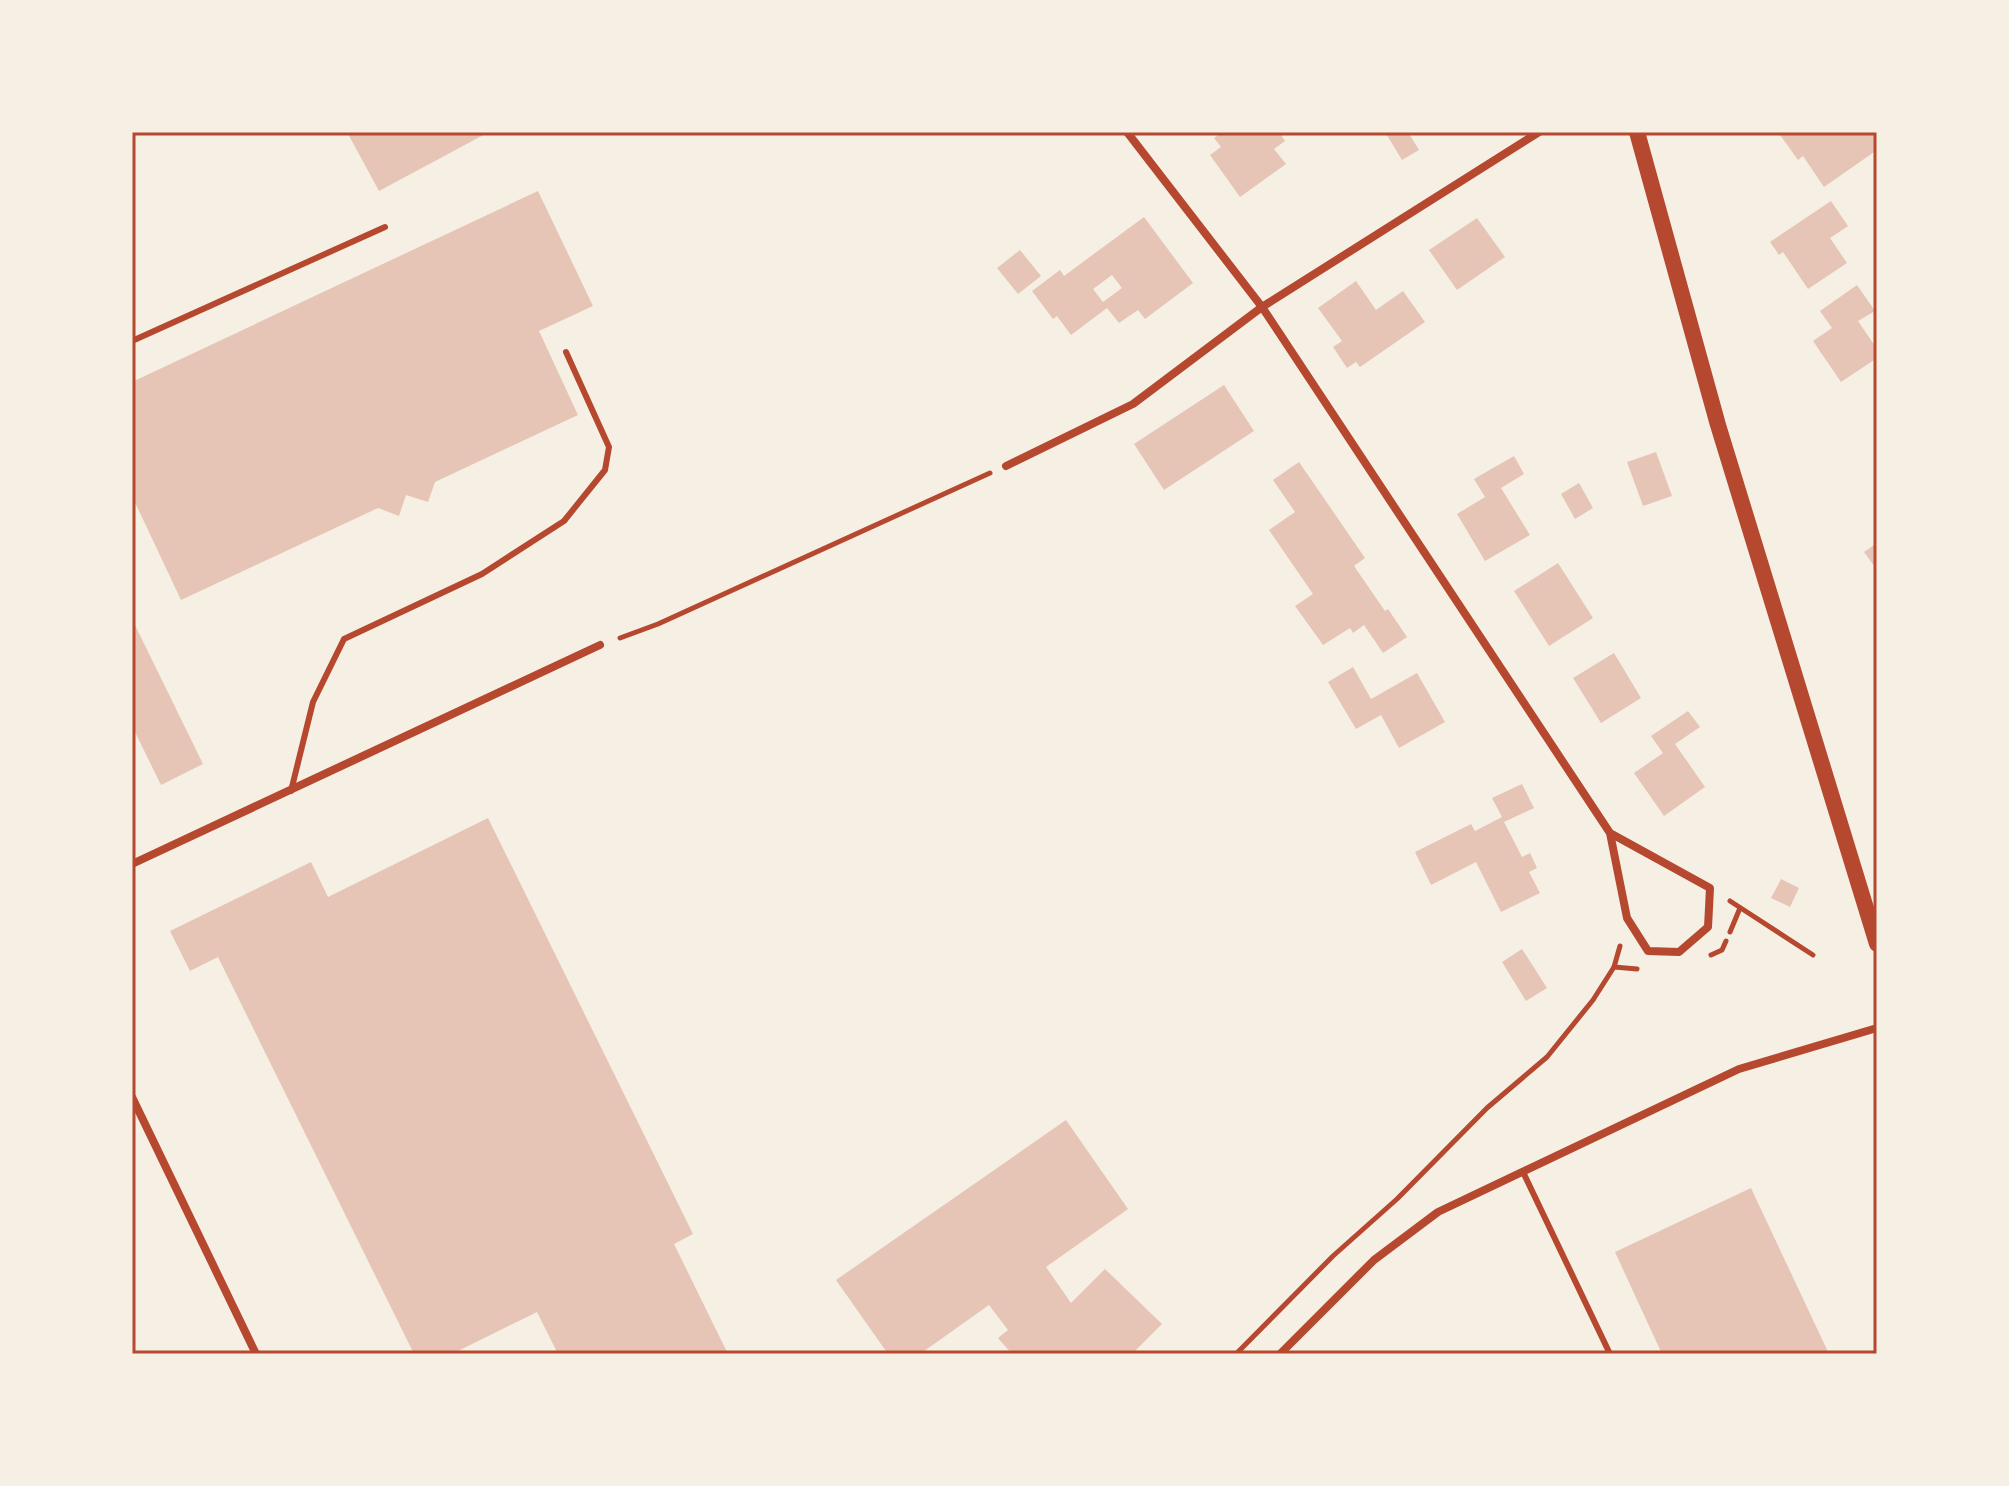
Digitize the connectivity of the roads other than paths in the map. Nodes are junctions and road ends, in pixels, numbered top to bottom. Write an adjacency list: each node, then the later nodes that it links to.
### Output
1 (1127, 132): 5 (street)
2 (1539, 132): 5 (street)
3 (1637, 132): 13 (main road)
4 (385, 227): 6 (lane)
5 (1262, 307): 8 (street); 11 (street)
6 (132, 341)
7 (566, 352): 10 (lane)
8 (1006, 466)
9 (600, 645): 10 (street)
10 (291, 791): 12 (street)
11 (1610, 833): 11 (street)
12 (132, 864)
13 (1877, 944)
14 (1877, 1028): 16 (street)
15 (132, 1097): 17 (street)
16 (1523, 1172): 18 (street); 19 (lane)
17 (256, 1354)
18 (1280, 1354)
19 (1610, 1354)

